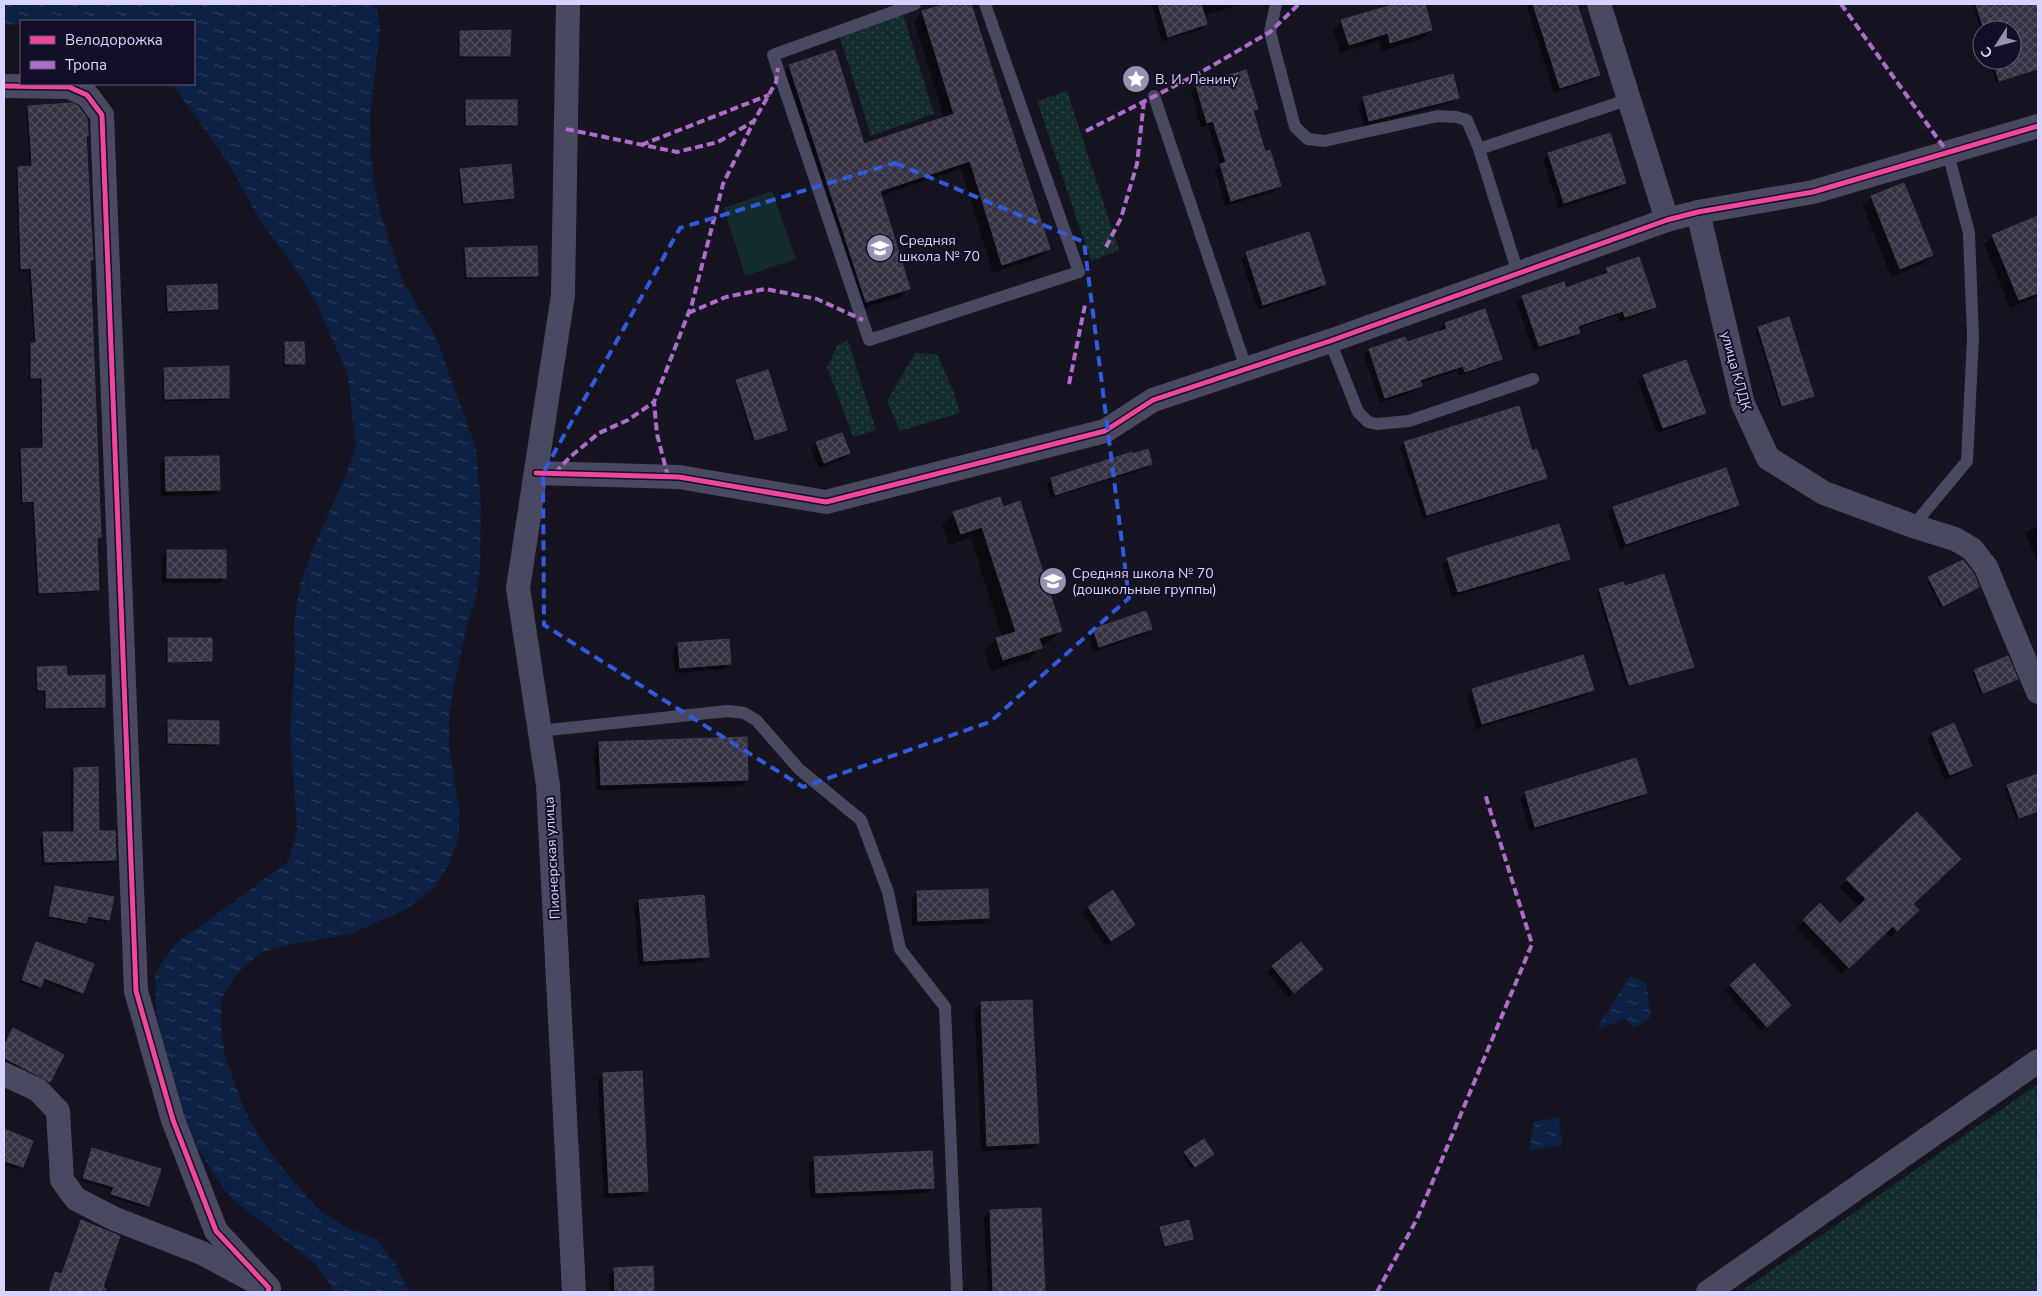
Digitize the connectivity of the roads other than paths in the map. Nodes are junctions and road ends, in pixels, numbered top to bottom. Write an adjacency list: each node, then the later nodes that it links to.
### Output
1 (568, 4): 18 (street, Пионерская улица)
2 (915, 4): 3 (lane)
3 (985, 4)
4 (1276, 4): 10 (lane)
5 (1599, 4): 8 (street)
6 (4, 86): 24 (street)
7 (1154, 96): 16 (lane)
8 (1630, 99): 10 (lane); 13 (street)
9 (2038, 126): 11 (street)
10 (1479, 149): 14 (lane)
11 (1948, 153): 12 (street); 19 (lane)
12 (1698, 212): 13 (street); 19 (street, улица КЛДК)
13 (1667, 220): 14 (street)
14 (1518, 273): 15 (street)
15 (1330, 341): 16 (street); 17 (lane)
16 (1246, 368): 18 (street)
17 (1532, 379)
18 (536, 473): 21 (street, Пионерская улица)
19 (1913, 526): 20 (street, улица КЛДК)
20 (2038, 692)
21 (539, 731): 25 (street, Пионерская улица); 26 (lane)
22 (2038, 1061): 27 (street)
23 (4, 1074): 24 (street)
24 (270, 1291)
25 (574, 1292)
26 (957, 1292)
27 (1708, 1292)

